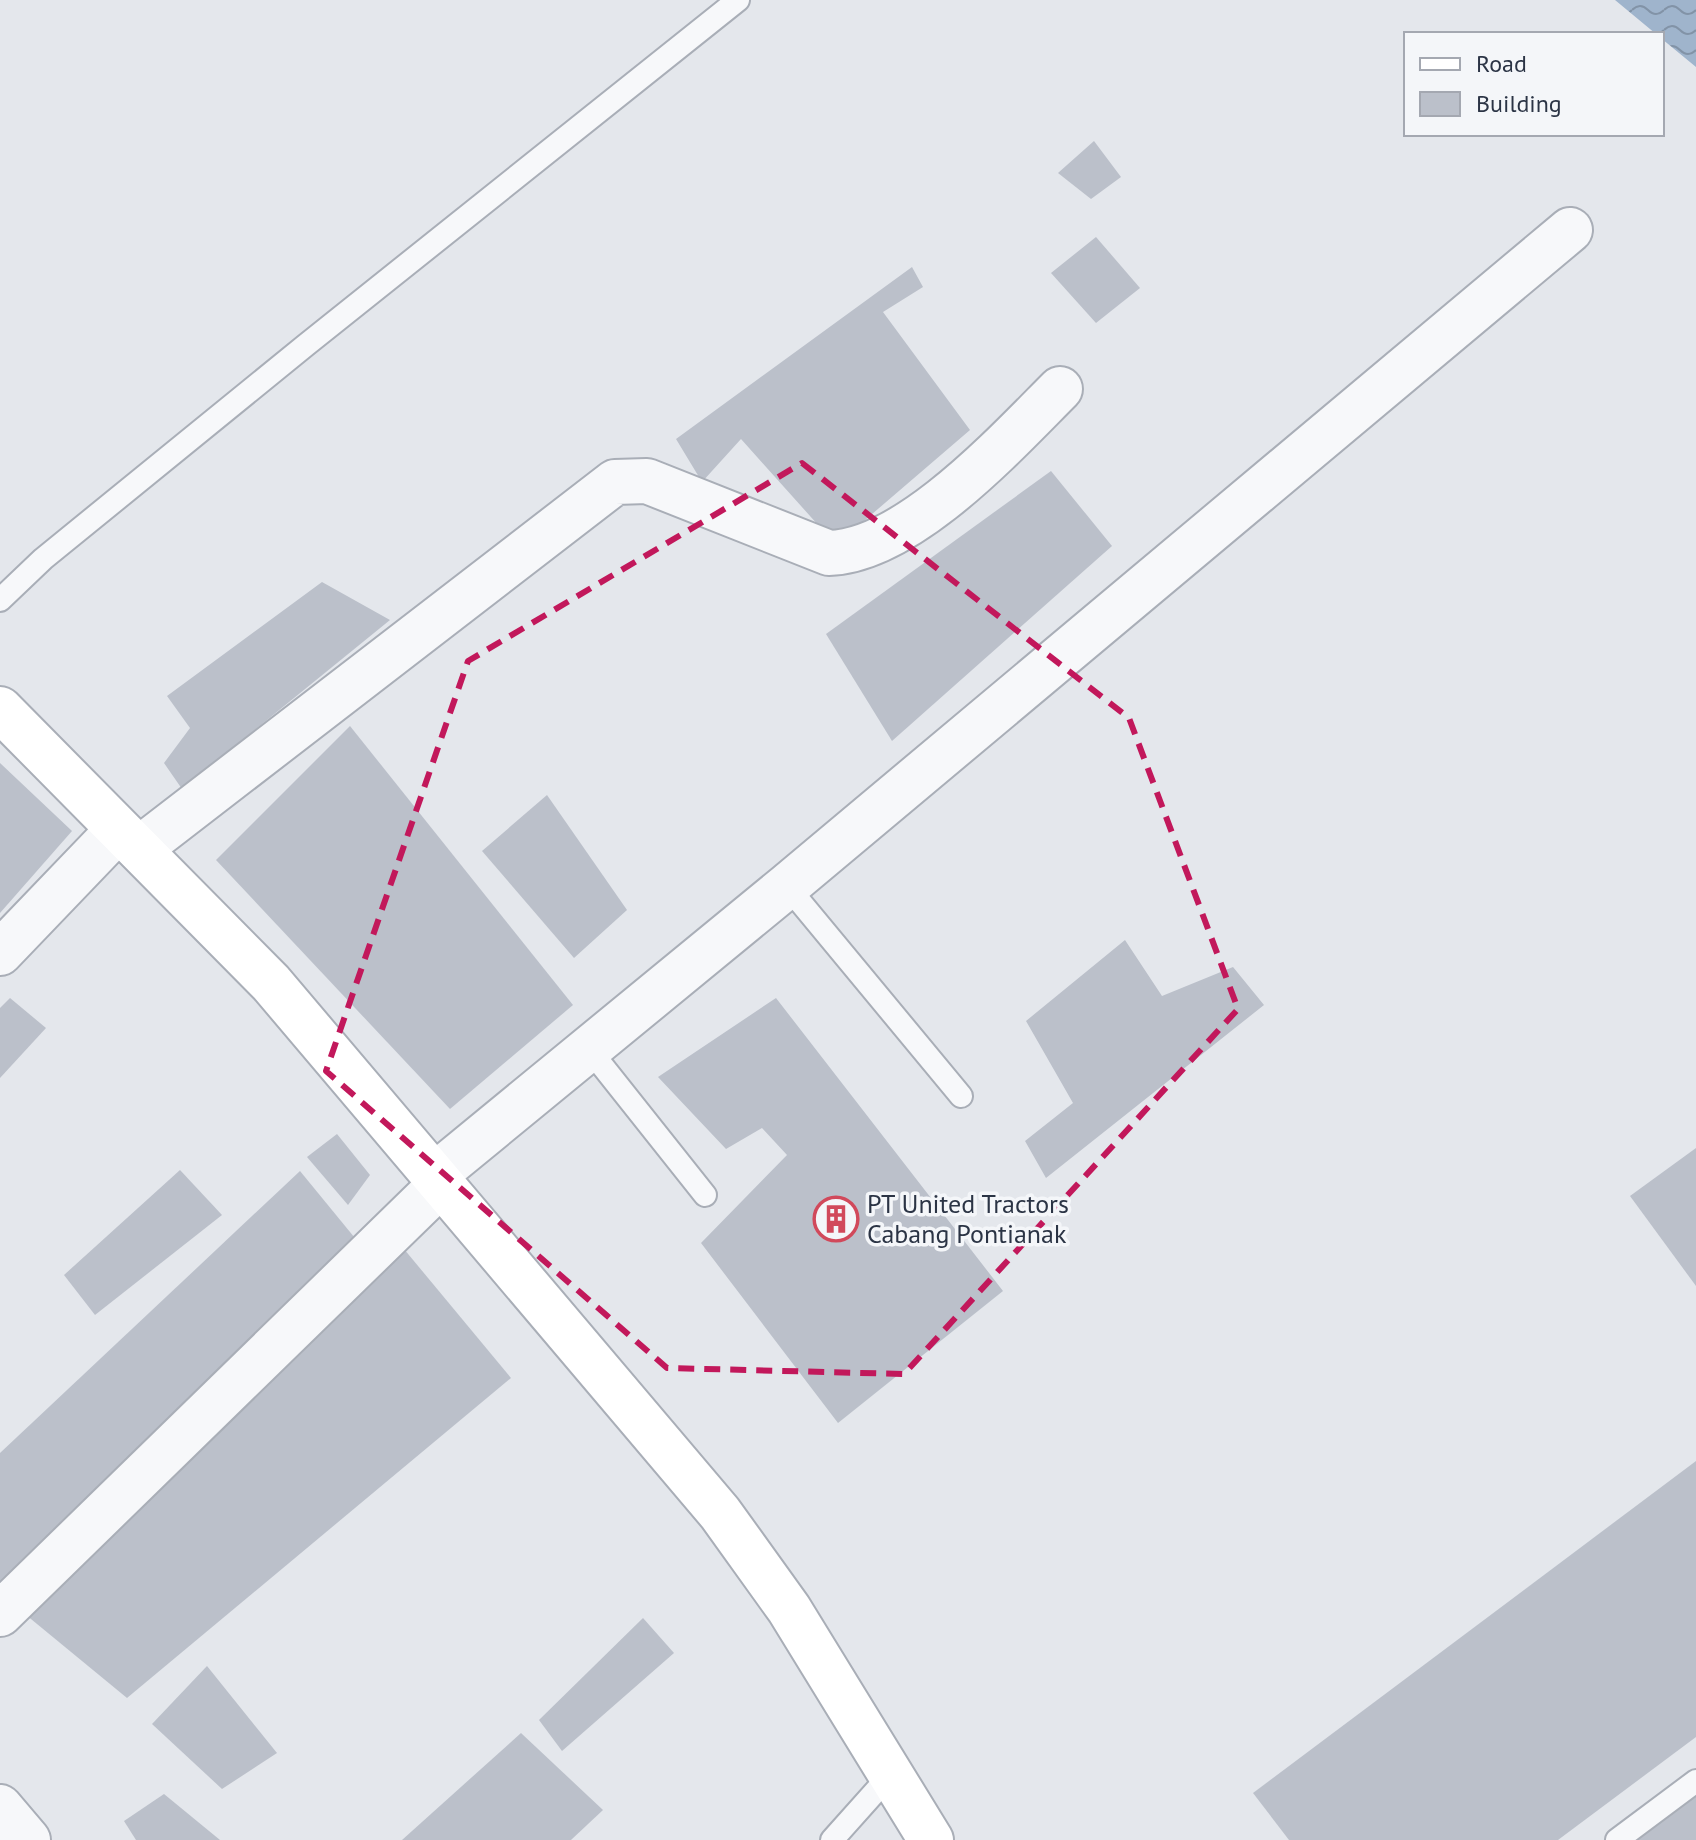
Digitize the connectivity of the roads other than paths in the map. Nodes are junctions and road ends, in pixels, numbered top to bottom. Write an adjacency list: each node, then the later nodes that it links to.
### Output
1 (738, 0): 4 (lane)
2 (1570, 230): 7 (street)
3 (1060, 389): 6 (street)
4 (0, 600)
5 (0, 709): 6 (main road)
6 (128, 840): 8 (street); 11 (main road)
7 (787, 886): 9 (street); 10 (lane)
8 (0, 953)
9 (589, 1049): 11 (street); 12 (lane)
10 (961, 1096)
11 (438, 1180): 13 (street); 14 (main road)
12 (705, 1195)
13 (0, 1614)
14 (891, 1774): 18 (lane); 19 (main road)
15 (1696, 1781): 20 (lane)
16 (0, 1807): 17 (street)
17 (28, 1840)
18 (832, 1840)
19 (931, 1840)
20 (1617, 1840)

